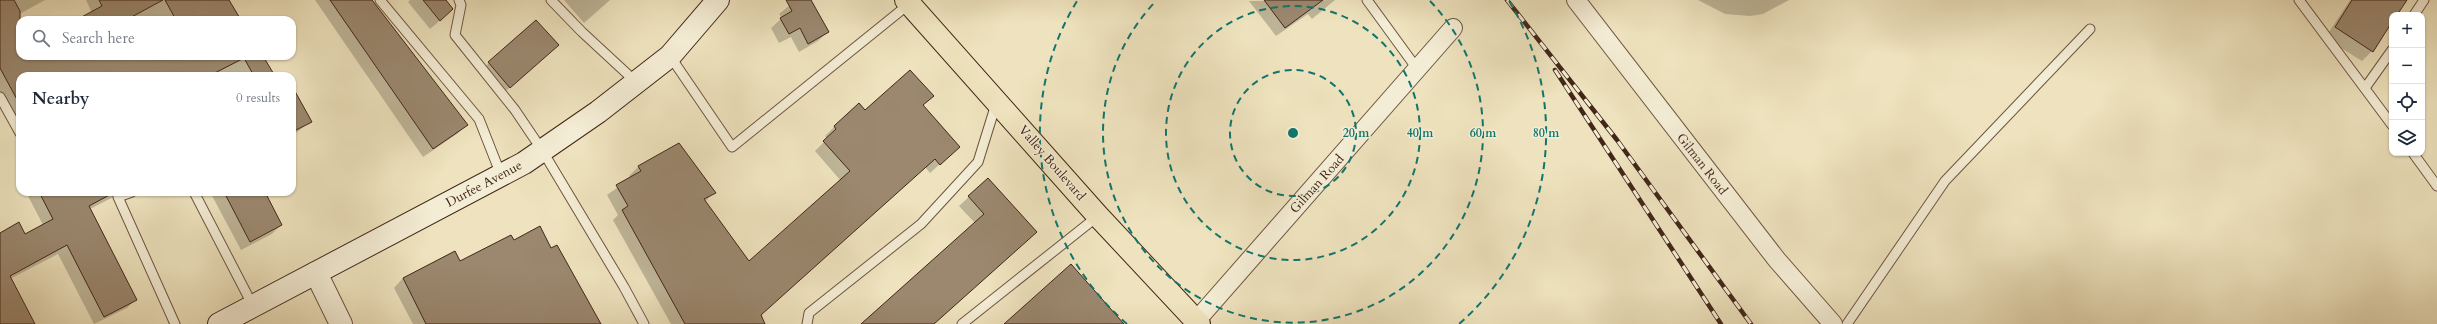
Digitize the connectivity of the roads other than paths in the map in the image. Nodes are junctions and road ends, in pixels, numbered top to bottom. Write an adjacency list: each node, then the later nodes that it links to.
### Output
1 (380, 0): 24 (lane)
2 (459, 0): 22 (lane)
3 (551, 0): 16 (lane)
4 (718, 0): 14 (main road, Durfee Avenue)
5 (1367, 0): 15 (lane)
6 (1576, 0): 38 (street, Gilman Road)
7 (2300, 0): 17 (lane)
8 (2424, 0): 10 (lane)
9 (908, 2): 14 (lane); 19 (main road, Valley Boulevard)
10 (2416, 12)
11 (1453, 28): 15 (street, Gilman Road)
12 (2090, 29): 39 (lane)
13 (2389, 54): 17 (lane)
14 (670, 56): 16 (main road, Durfee Avenue)
15 (1418, 70): 31 (street, Gilman Road)
16 (636, 82): 22 (main road, Durfee Avenue)
17 (2365, 88): 20 (lane)
18 (0, 97): 21 (lane)
19 (997, 101): 28 (main road, Valley Boulevard); 36 (lane)
20 (2389, 121)
21 (16, 126)
22 (542, 150): 24 (main road, Durfee Avenue); 35 (lane)
23 (2415, 156): 25 (lane)
24 (501, 175): 29 (main road, Durfee Avenue)
25 (2437, 186)
26 (121, 196): 32 (lane)
27 (196, 196): 30 (lane)
28 (1098, 216): 31 (main road, Valley Boulevard); 37 (lane)
29 (316, 273): 30 (main road, Durfee Avenue); 34 (main road)
30 (253, 306): 33 (main road, Durfee Avenue)
31 (1196, 323)
32 (175, 324)
33 (219, 324)
34 (341, 324)
35 (644, 324)
36 (807, 324)
37 (962, 324)
38 (1833, 324)
39 (1847, 324)

